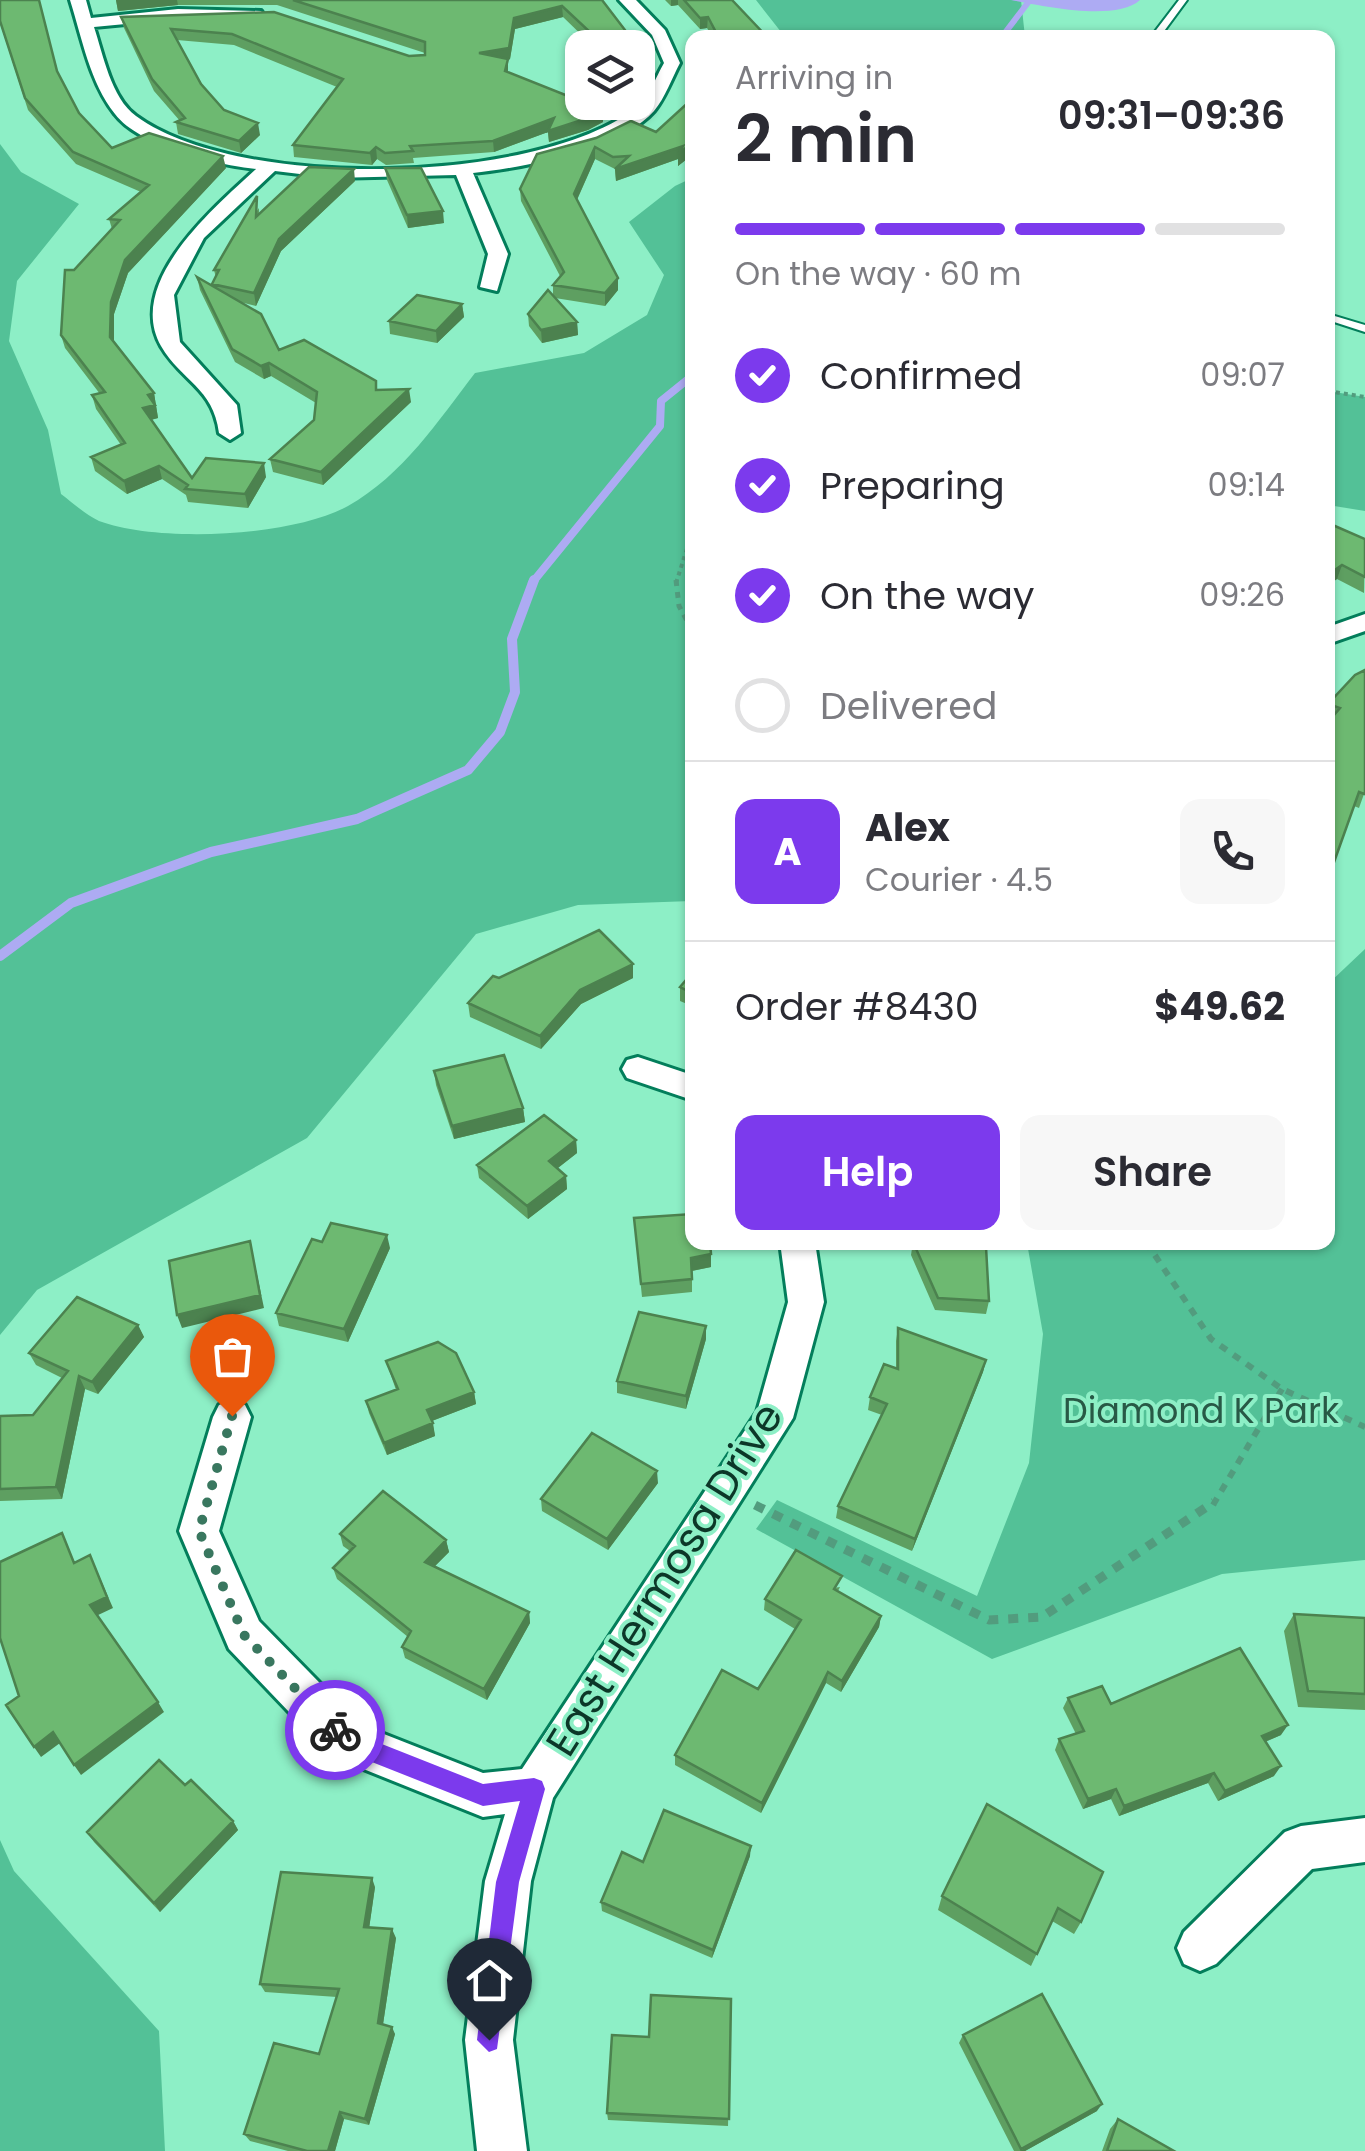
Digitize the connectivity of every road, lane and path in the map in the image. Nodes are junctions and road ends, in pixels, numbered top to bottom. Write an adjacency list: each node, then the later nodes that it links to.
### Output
1 (78, 0): 5 (street)
2 (626, 0): 8 (street)
3 (1182, 0): 6 (lane)
4 (277, 14): 5 (street)
5 (85, 23): 7 (street)
6 (1160, 30)
7 (267, 169): 8 (street); 14 (street)
8 (463, 170): 9 (street)
9 (490, 287)
10 (1335, 320): 11 (lane)
11 (1365, 328)
12 (1335, 392): 13 (path)
13 (1365, 398)
14 (230, 433)
15 (685, 545): 16 (path)
16 (685, 621)
17 (1365, 622): 18 (street)
18 (1335, 629)
19 (638, 1069): 20 (street)
20 (685, 1086)
21 (798, 1250): 26 (street, East Hermosa Drive)
22 (1151, 1250): 23 (path)
23 (1282, 1390): 25 (path); 26 (path)
24 (232, 1416): 27 (street)
25 (1365, 1427)
26 (727, 1491): 27 (street, East Hermosa Drive)
27 (534, 1789): 30 (street, East Hermosa Drive)
28 (1365, 1840): 29 (street)
29 (1200, 1948)
30 (502, 2151)

